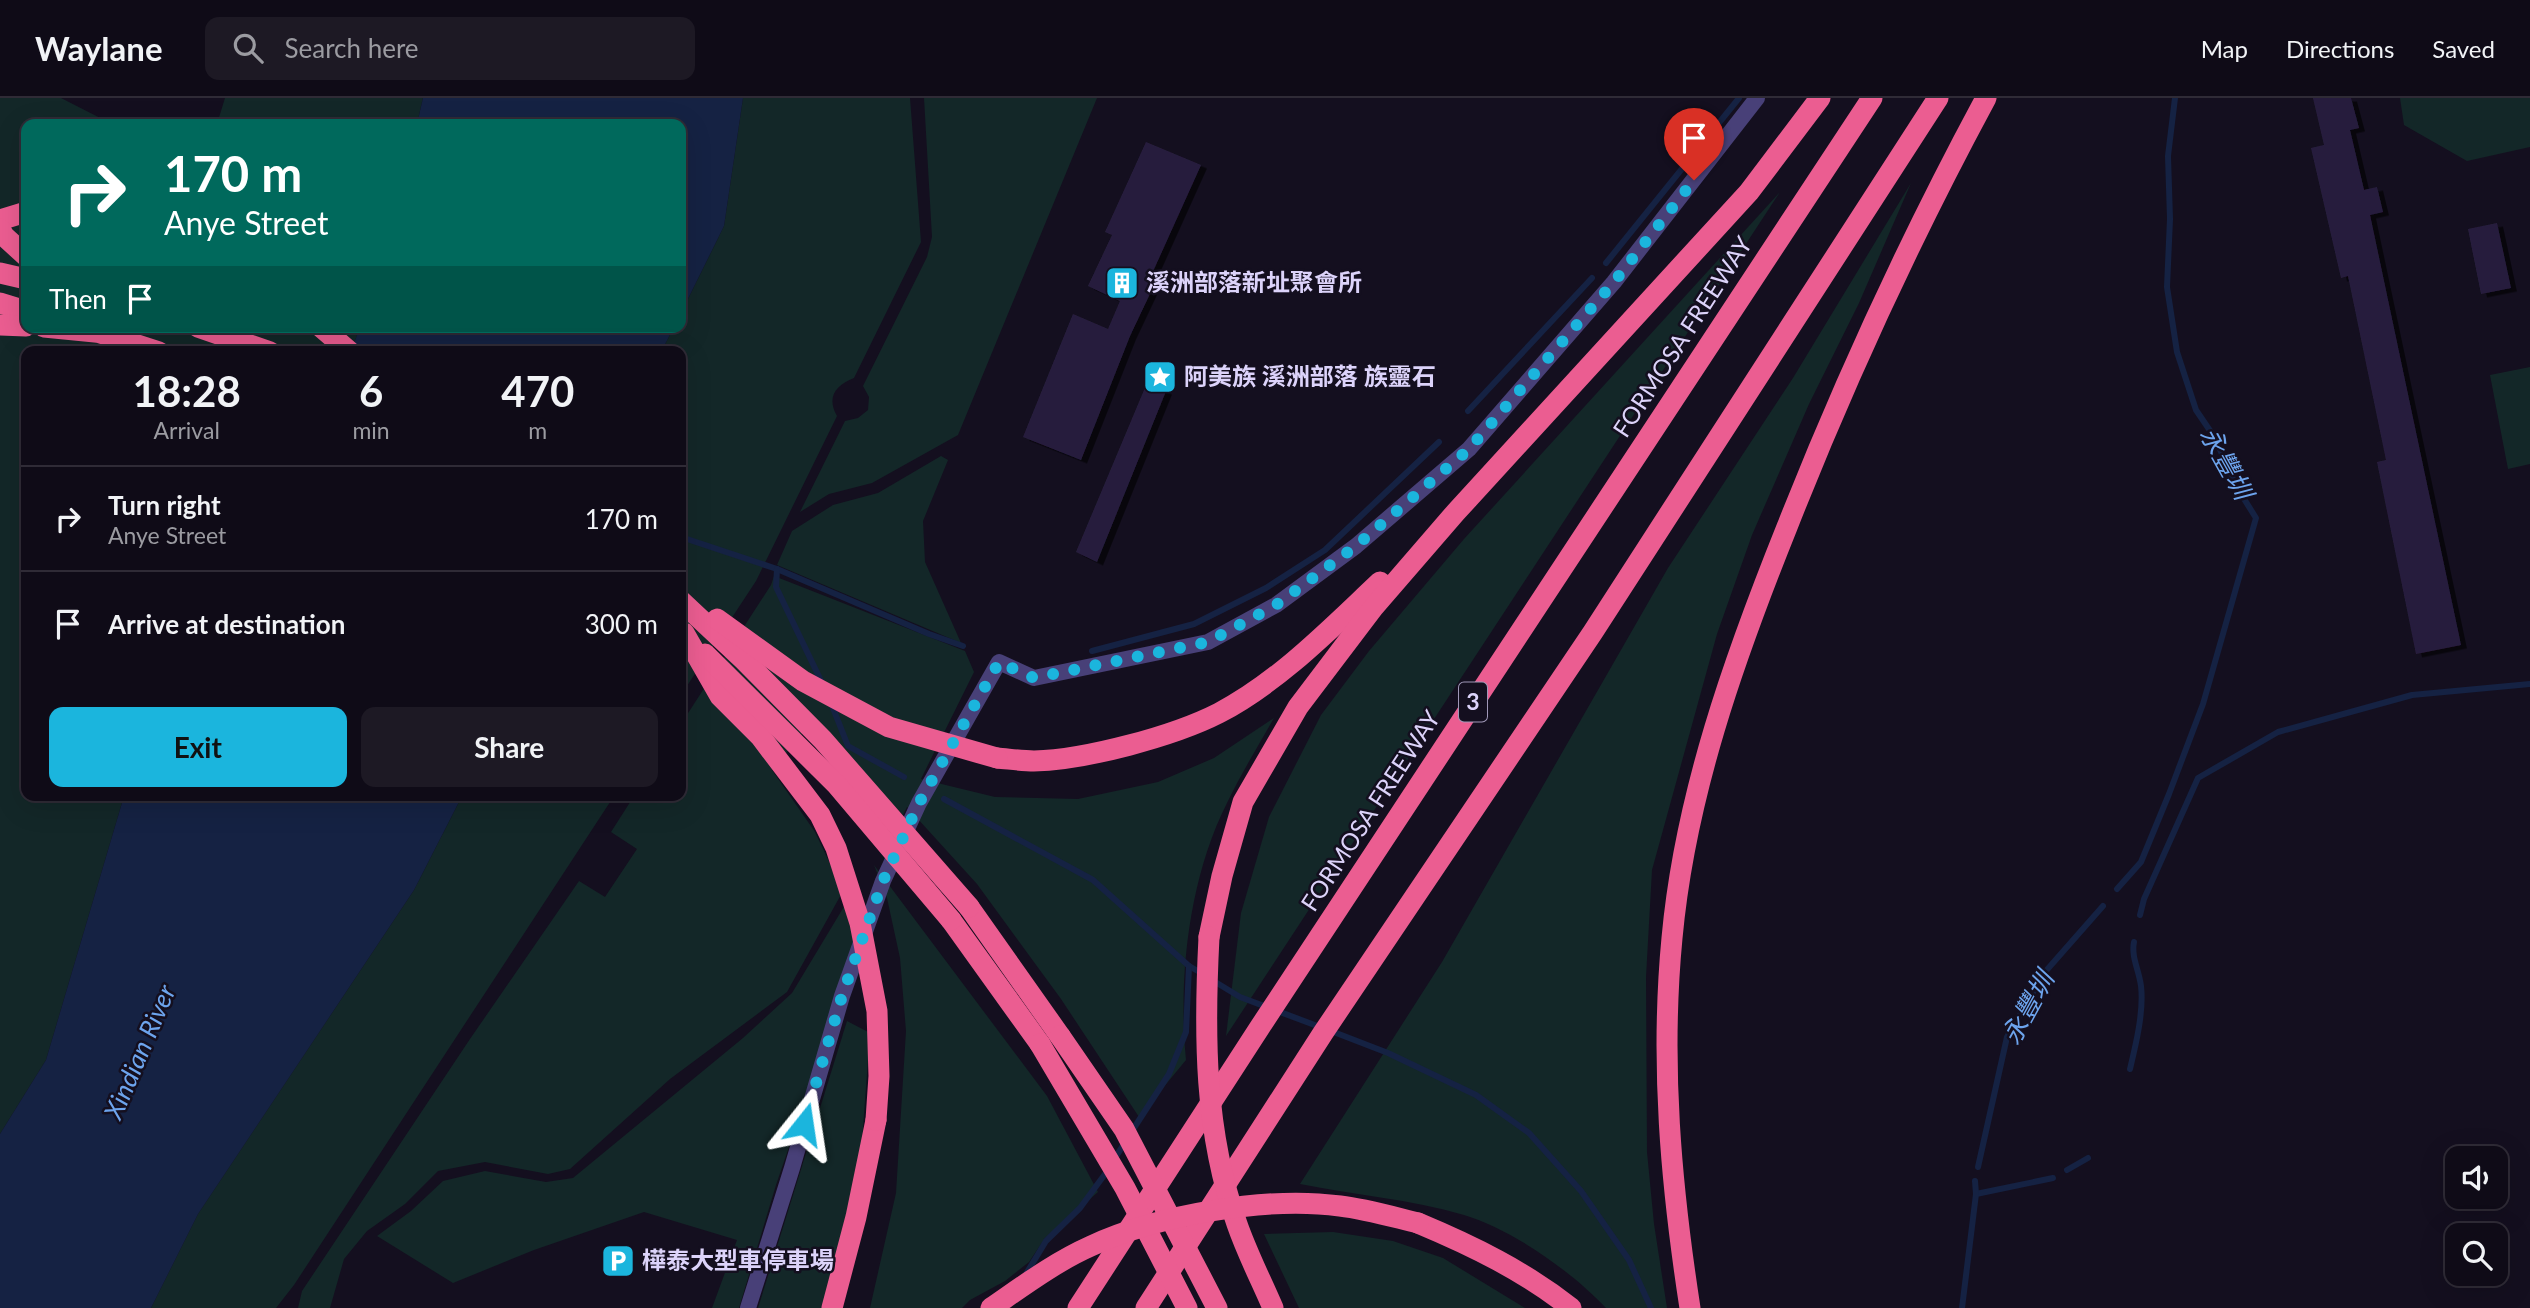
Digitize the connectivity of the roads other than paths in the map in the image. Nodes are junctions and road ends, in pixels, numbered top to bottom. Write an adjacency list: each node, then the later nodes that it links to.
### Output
1 (1757, 98): 28 (street)
2 (1820, 98): 22 (highway)
3 (1872, 98): 31 (highway, FORMOSA FREEWAY / 3)
4 (1938, 98): 32 (highway)
5 (1986, 98): 37 (highway)
6 (21, 214): 7 (highway)
7 (0, 220)
8 (0, 229): 9 (highway)
9 (21, 251)
10 (0, 273): 11 (highway)
11 (21, 278)
12 (0, 303): 13 (highway)
13 (21, 309)
14 (0, 325): 15 (highway)
15 (21, 326)
16 (99, 333): 19 (highway)
17 (215, 333): 20 (highway)
18 (328, 333): 21 (highway)
19 (140, 346)
20 (253, 346)
21 (343, 346)
22 (1456, 512): 23 (highway, bridge); 35 (highway, bridge)
23 (686, 599)
24 (686, 606): 27 (highway, bridge)
25 (686, 636): 27 (highway, bridge)
26 (686, 639): 29 (highway, bridge)
27 (1050, 1040): 33 (highway, bridge); 34 (highway, bridge)
28 (748, 1308)
29 (832, 1308)
30 (991, 1308): 36 (highway, bridge)
31 (1077, 1308)
32 (1146, 1308)
33 (1187, 1308)
34 (1217, 1308)
35 (1273, 1308)
36 (1571, 1308)
37 (1690, 1308)

